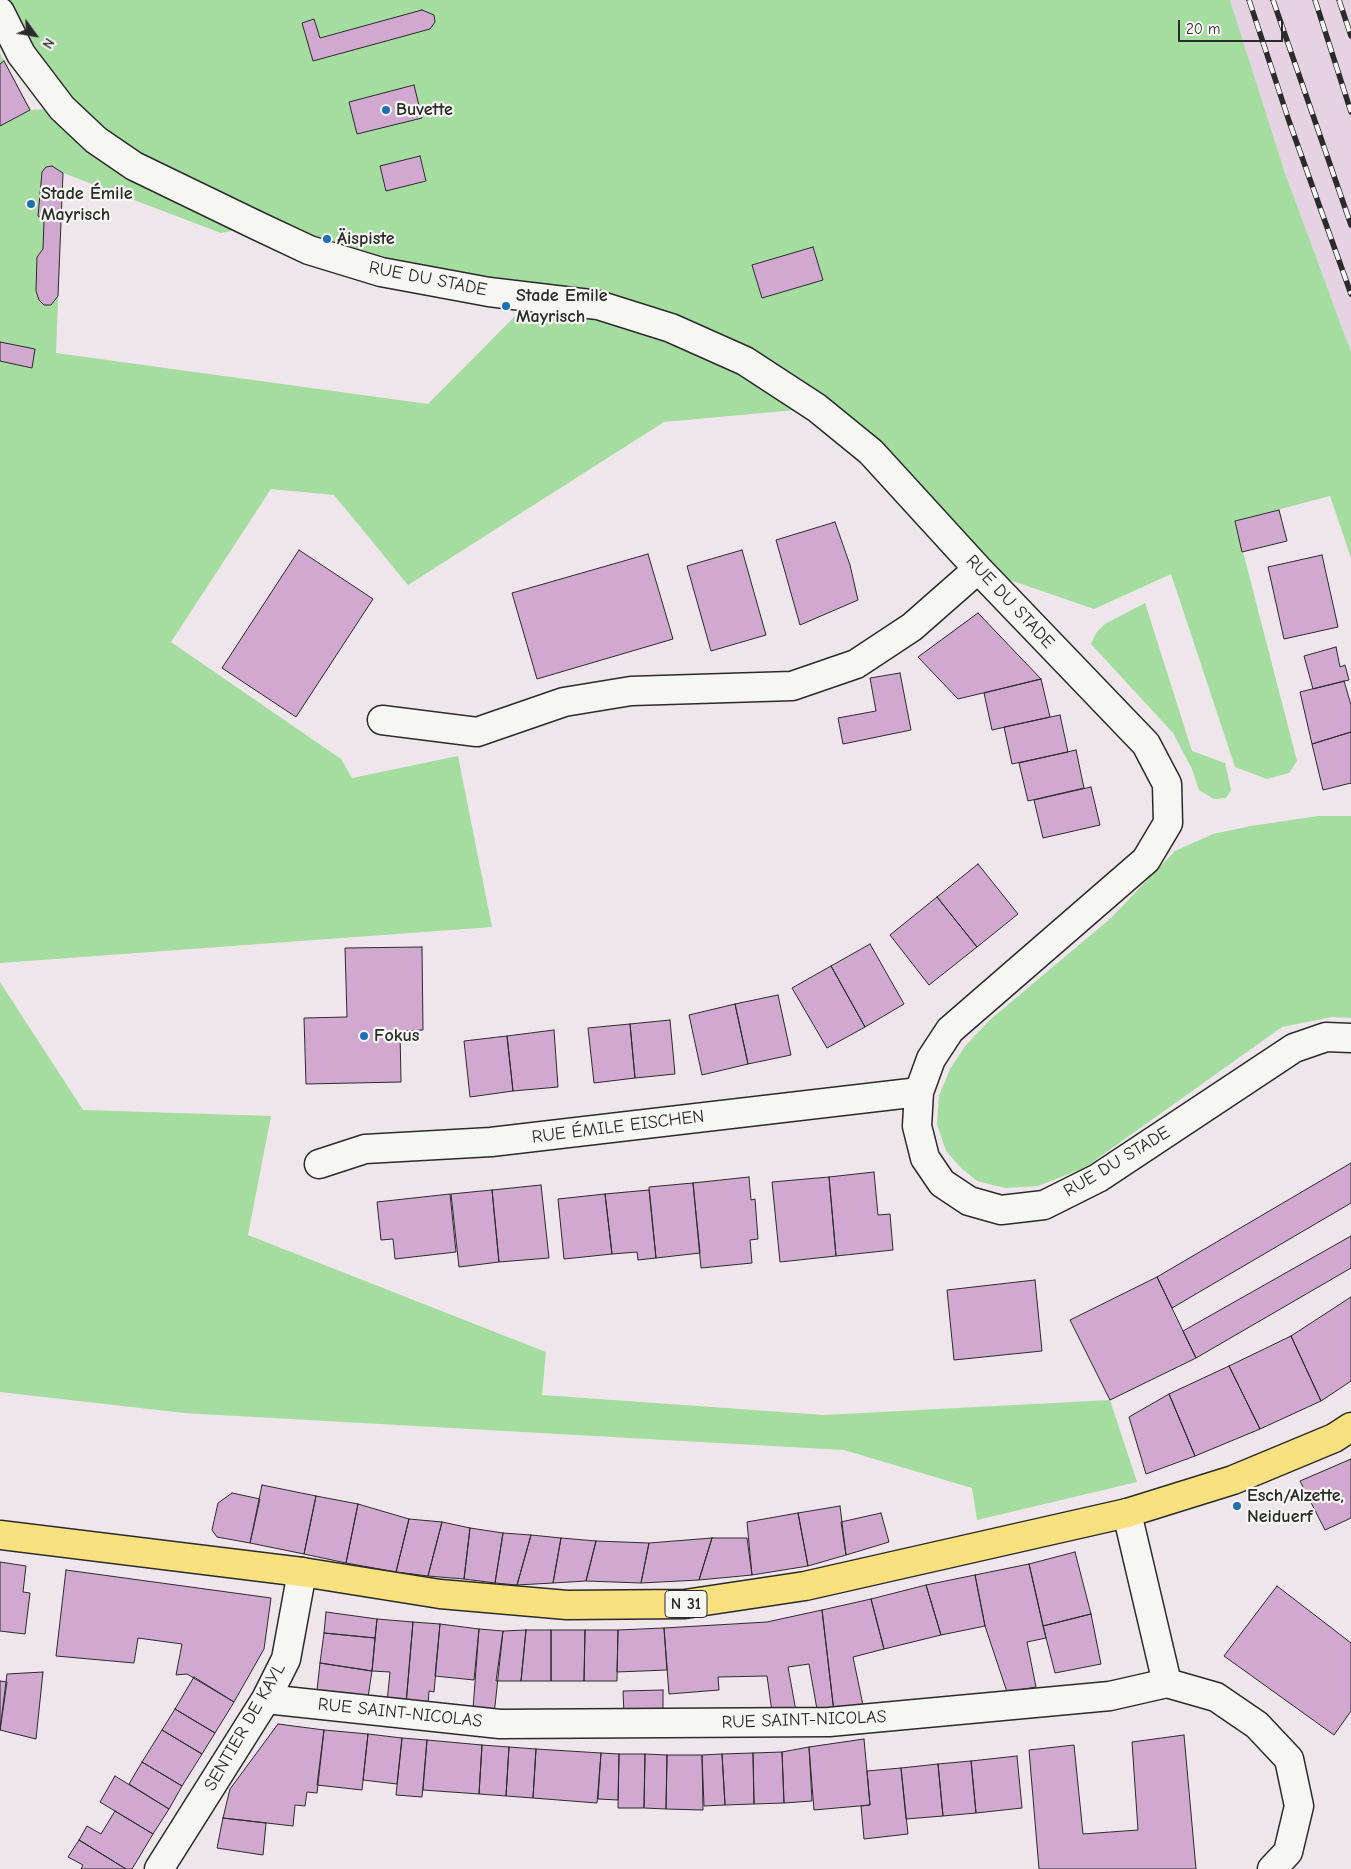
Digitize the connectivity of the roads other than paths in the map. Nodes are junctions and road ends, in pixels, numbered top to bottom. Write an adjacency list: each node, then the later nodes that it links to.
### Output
1 (0, 12): 2 (street, RUE DU STADE)
2 (978, 569): 3 (street); 5 (street, RUE DU STADE)
3 (382, 720)
4 (1351, 1038): 5 (street, RUE DU STADE)
5 (919, 1092): 6 (street, RUE ÉMILE EISCHEN)
6 (318, 1164)
7 (1351, 1427): 8 (main road, N 31)
8 (1127, 1513): 10 (main road, N 31); 11 (street)
9 (0, 1536): 10 (main road, N 31)
10 (302, 1572): 12 (street, SENTIER DE KAYL)
11 (1167, 1683): 12 (street, RUE SAINT-NICOLAS); 14 (street)
12 (266, 1699): 13 (street, SENTIER DE KAYL)
13 (159, 1869)
14 (1272, 1869)

